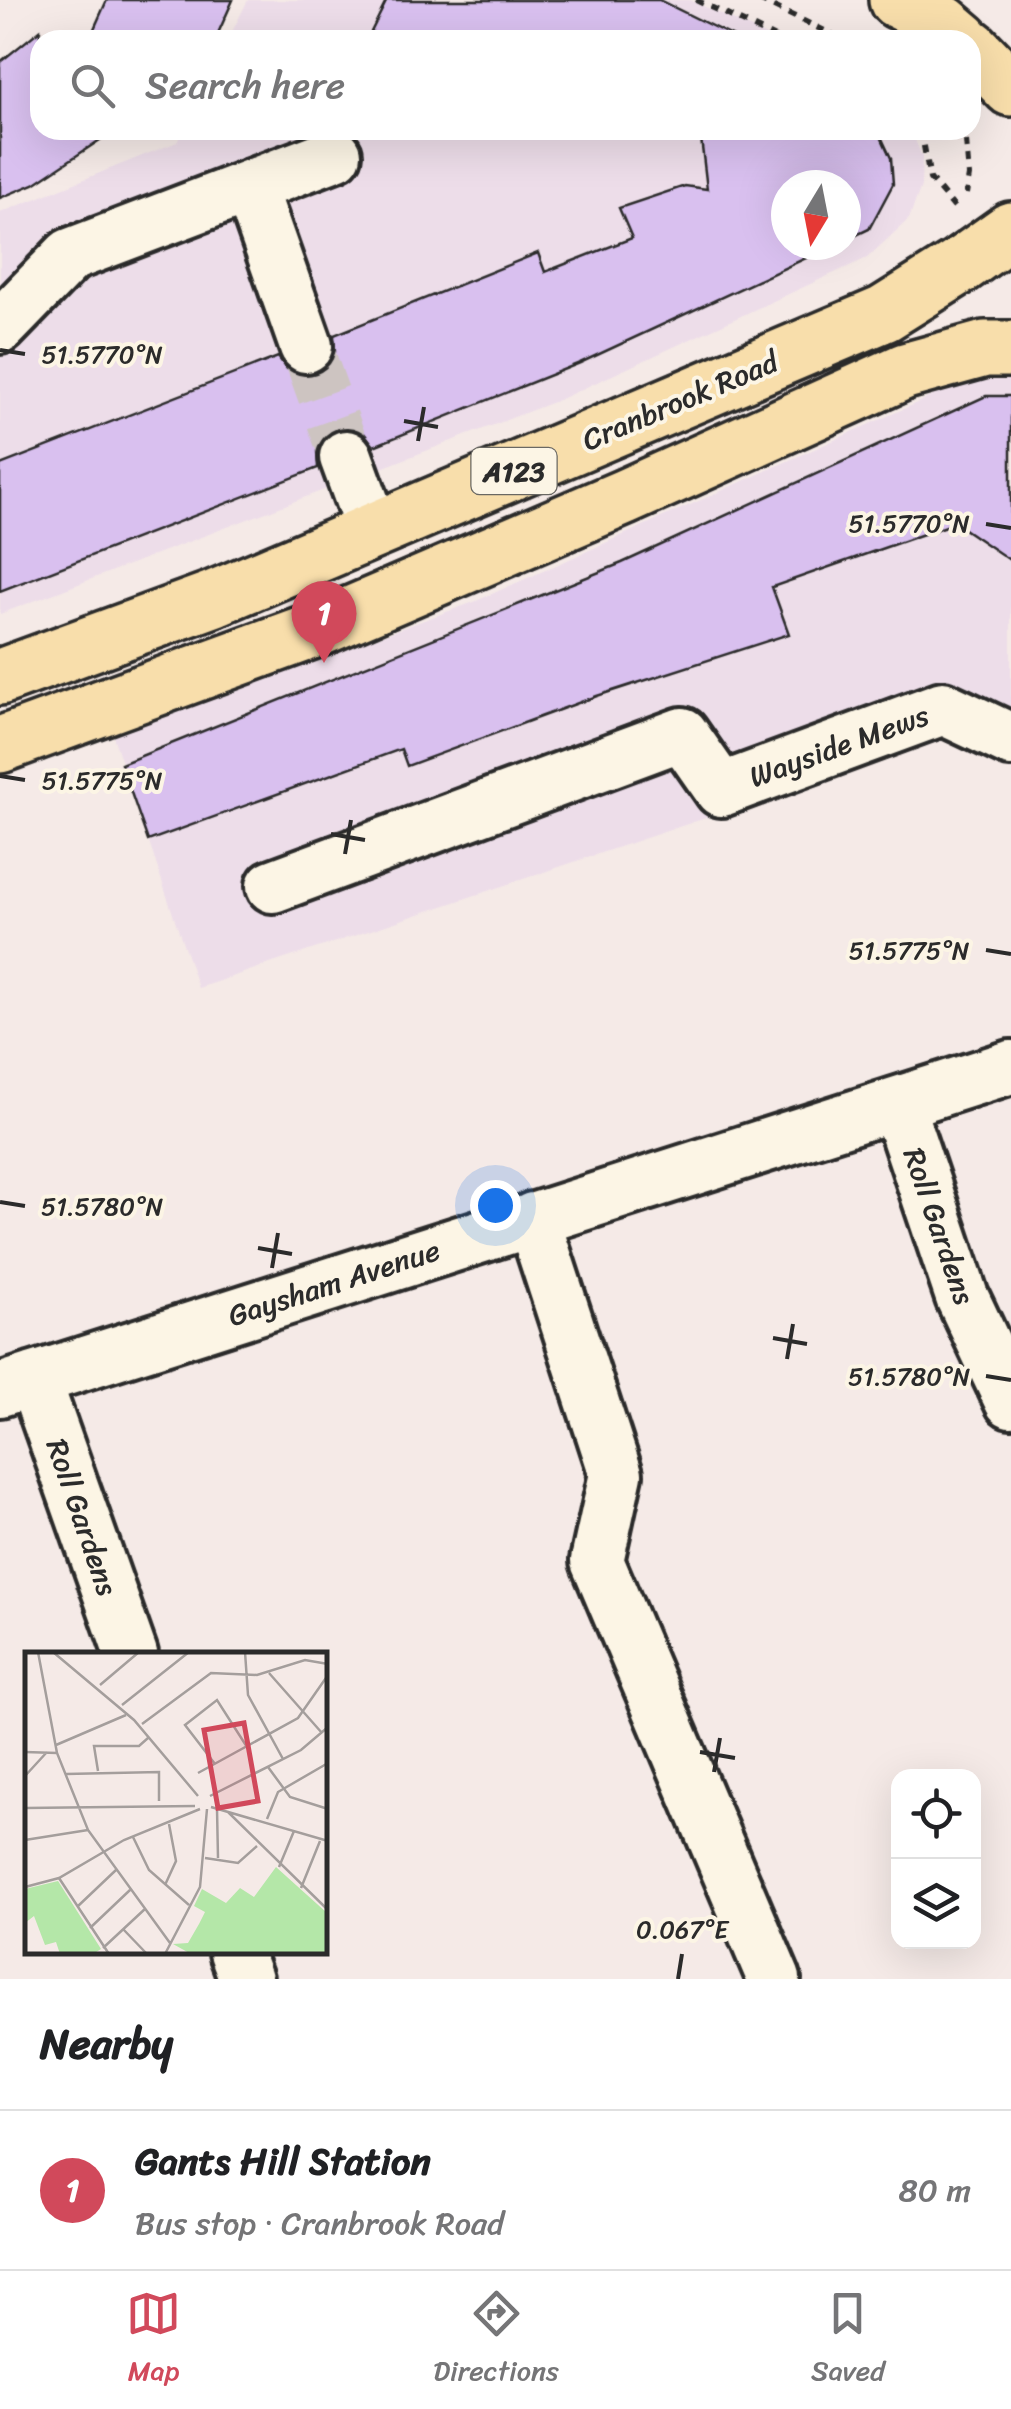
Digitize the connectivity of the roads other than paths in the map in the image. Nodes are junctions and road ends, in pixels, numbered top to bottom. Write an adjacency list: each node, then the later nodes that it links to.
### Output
1 (898, 0): 2 (main road)
2 (952, 30)
3 (981, 57): 4 (main road)
4 (1011, 88)
5 (335, 154): 6 (street)
6 (250, 186): 8 (street); 9 (street)
7 (1011, 230): 12 (main road, Cranbrook Road / A123)
8 (0, 327)
9 (306, 346)
10 (1011, 349): 15 (main road, Cranbrook Road / A123)
11 (346, 457): 12 (street)
12 (373, 531): 13 (main road, Cranbrook Road / A123)
13 (0, 677)
14 (1011, 740): 16 (street, Wayside Mews)
15 (0, 745)
16 (274, 886)
17 (1011, 1067): 18 (street, Gaysham Avenue)
18 (897, 1104): 19 (street, Gaysham Avenue); 21 (street, Roll Gardens)
19 (534, 1220): 20 (street, Gaysham Avenue); 25 (street)
20 (17, 1385): 22 (street, Roll Gardens)
21 (1011, 1401)
22 (130, 1652)
23 (237, 1954): 24 (street)
24 (246, 1979)
25 (774, 1979)

